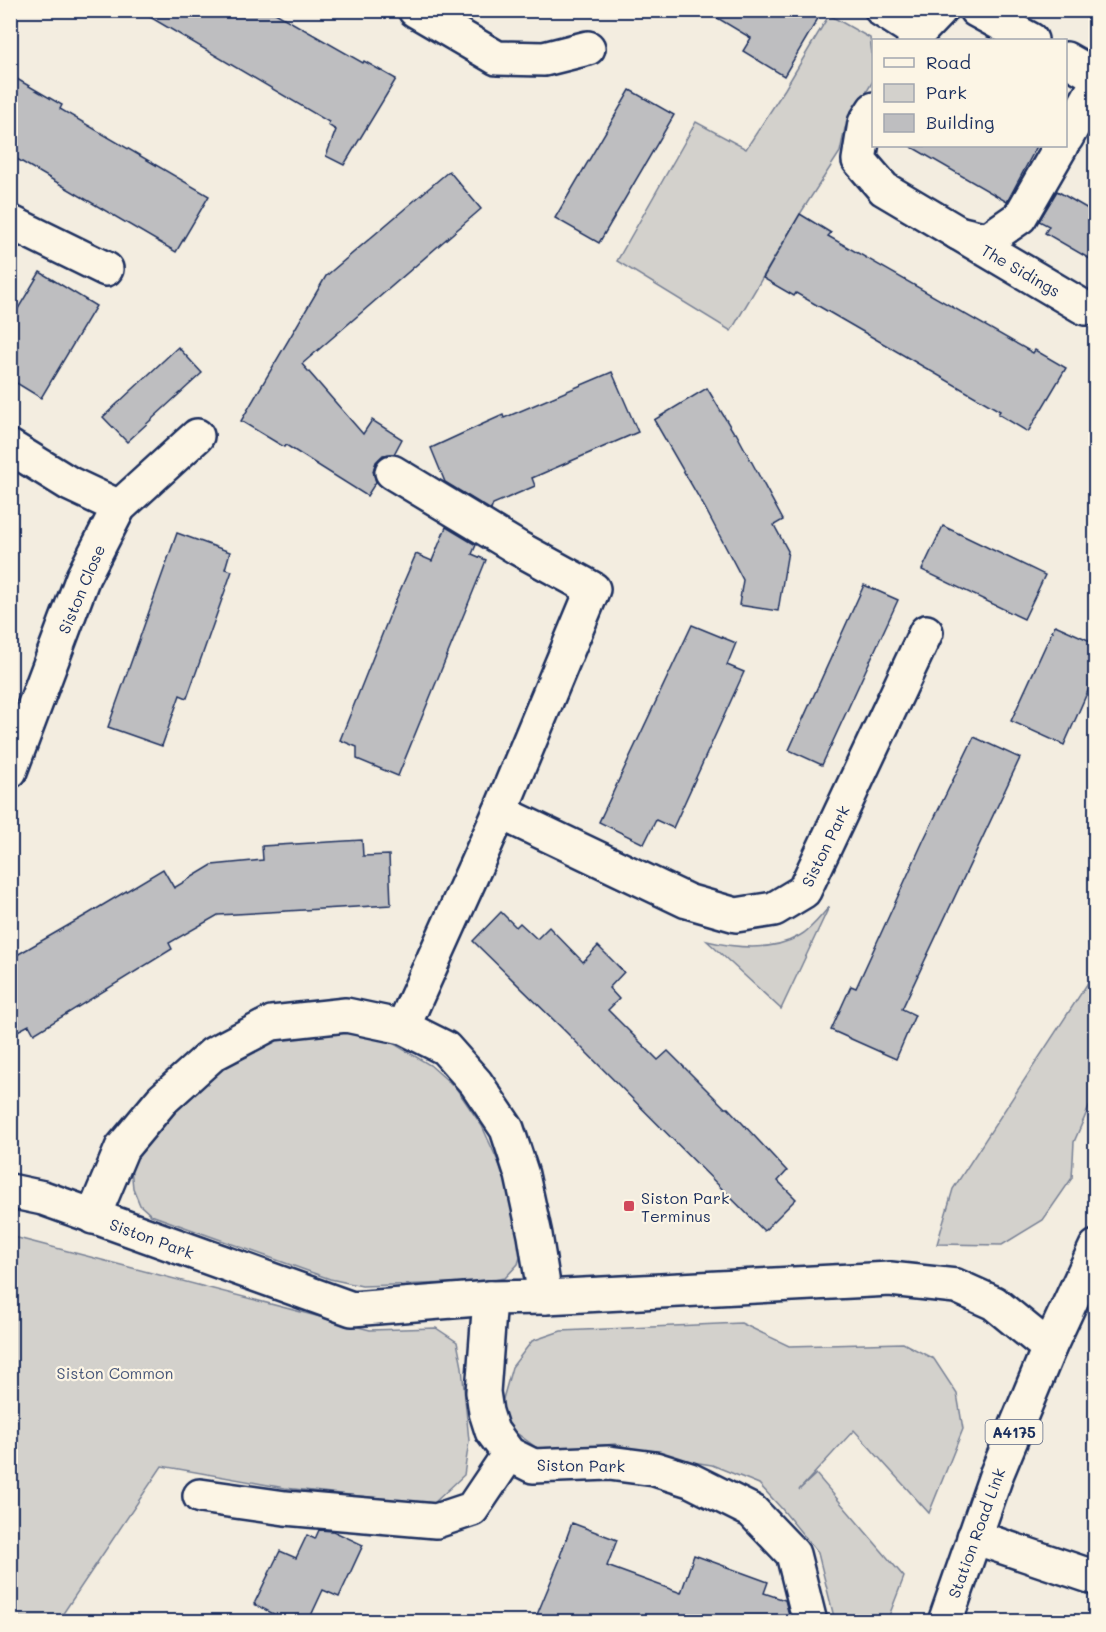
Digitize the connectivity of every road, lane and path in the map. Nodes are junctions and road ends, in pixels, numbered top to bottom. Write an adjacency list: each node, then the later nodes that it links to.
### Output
1 (415, 10): 6 (street)
2 (882, 10): 4 (street)
3 (976, 10): 5 (street)
4 (924, 28)
5 (1029, 39)
6 (588, 48)
7 (1067, 60): 8 (street)
8 (1095, 76)
9 (1095, 85): 11 (street)
10 (872, 111): 14 (street, The Sidings)
11 (1067, 134)
12 (1060, 147): 14 (street, The Sidings)
13 (10, 222): 15 (street)
14 (957, 233): 16 (street, The Sidings)
15 (106, 269)
16 (1085, 308)
17 (197, 436): 20 (street, Siston Close)
18 (10, 447): 20 (street)
19 (392, 472): 23 (street)
20 (119, 507): 22 (street, Siston Close)
21 (926, 632): 23 (street, Siston Park)
22 (10, 771)
23 (500, 812): 24 (street)
24 (403, 1026): 26 (street, Siston Park); 28 (street, Siston Park)
25 (10, 1191): 26 (street, Siston Park)
26 (93, 1217): 29 (street, Siston Park)
27 (1095, 1247): 30 (street, Station Road Link / A4175)
28 (545, 1297): 29 (street, Siston Park); 30 (street, Siston Park)
29 (490, 1298): 31 (street)
30 (1049, 1348): 33 (street, Station Road Link / A4175)
31 (509, 1454): 32 (street); 35 (street, Siston Park)
32 (200, 1496)
33 (974, 1537): 34 (street); 36 (street, Station Road Link / A4175)
34 (1095, 1578)
35 (810, 1622)
36 (945, 1622)

